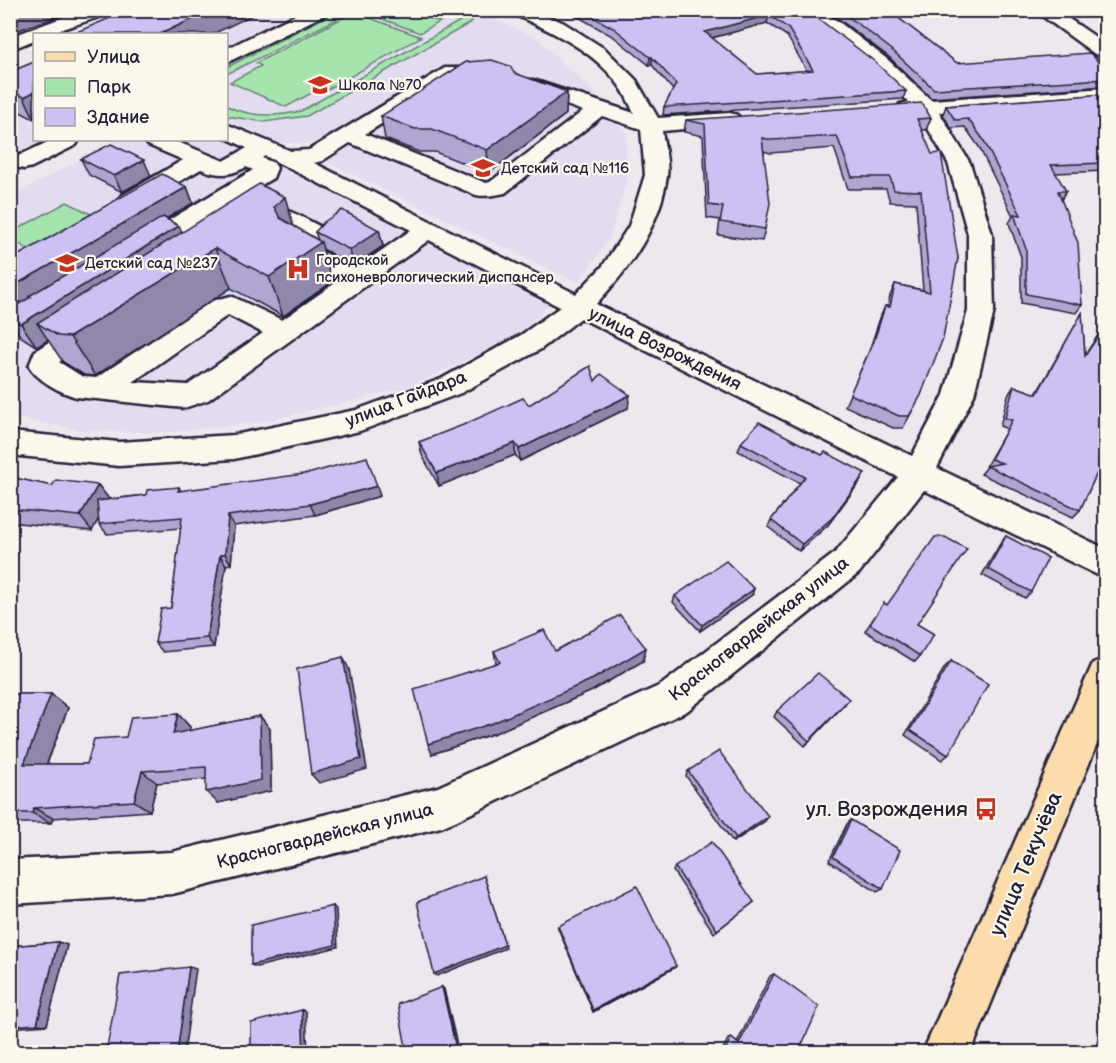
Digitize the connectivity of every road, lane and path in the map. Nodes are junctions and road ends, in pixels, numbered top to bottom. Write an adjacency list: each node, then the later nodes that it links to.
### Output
1 (102, 10): 7 (street)
2 (320, 10): 11 (street)
3 (519, 10): 19 (street, улица Гайдара)
4 (807, 10): 16 (street, Красногвардейская улица)
5 (1043, 10): 10 (street)
6 (17, 22): 7 (street)
7 (37, 32)
8 (33, 34): 9 (street)
9 (10, 44)
10 (1106, 53)
11 (228, 56)
12 (472, 65): 21 (street)
13 (505, 76): 15 (street)
14 (1106, 94): 16 (street)
15 (591, 106): 19 (street); 21 (street)
16 (925, 106): 17 (street); 37 (street, Красногвардейская улица)
17 (889, 109)
18 (746, 118): 19 (street)
19 (651, 125): 32 (street, улица Гайдара)
20 (228, 131): 24 (street, улица Возрождения)
21 (349, 135): 24 (street)
22 (67, 141): 26 (street)
23 (158, 141): 25 (street)
24 (266, 155): 25 (street); 28 (street, улица Возрождения); 30 (street)
25 (200, 160): 27 (street)
26 (24, 162)
27 (110, 211)
28 (428, 230): 31 (street); 32 (street, улица Возрождения)
29 (231, 236): 31 (street)
30 (114, 263)
31 (357, 280): 34 (street)
32 (579, 306): 36 (street, улица Гайдара); 37 (street, улица Возрождения)
33 (113, 313): 35 (street)
34 (284, 332): 35 (street); 35 (street)
35 (103, 388)
36 (10, 443)
37 (919, 473): 38 (street, улица Возрождения); 40 (street, Красногвардейская улица)
38 (1106, 565)
39 (1101, 703): 41 (main road, улица Текучёва)
40 (10, 882)
41 (947, 1053)

